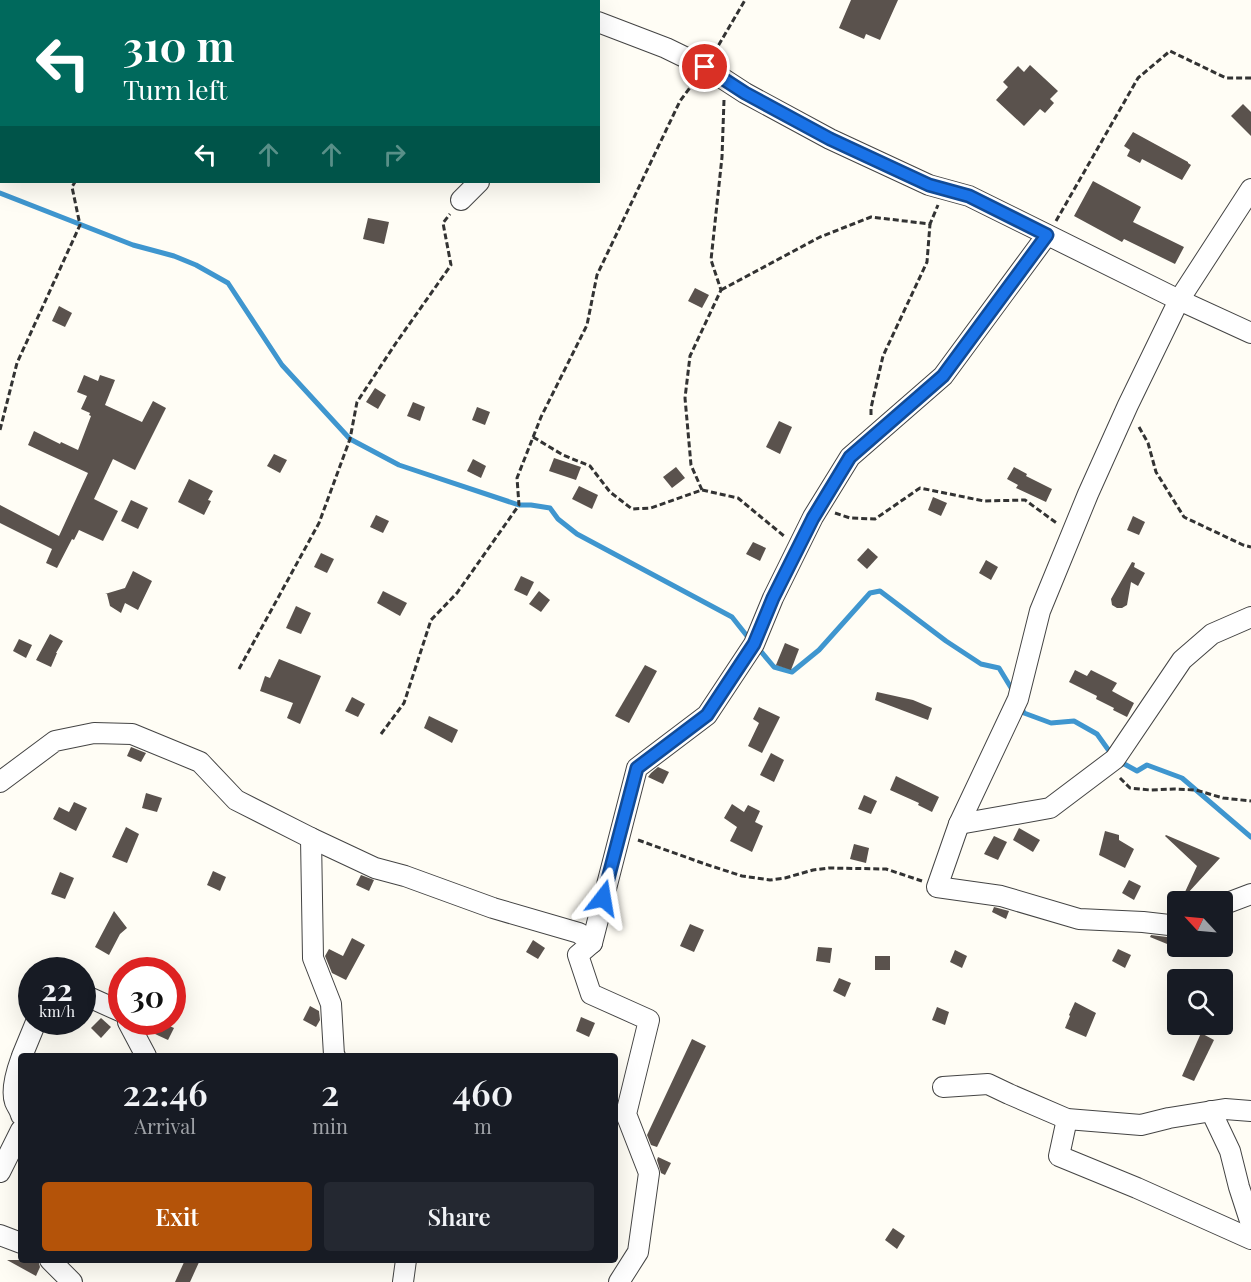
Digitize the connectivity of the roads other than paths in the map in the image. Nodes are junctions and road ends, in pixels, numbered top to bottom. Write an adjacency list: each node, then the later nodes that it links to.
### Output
1 (600, 23): 5 (street)
2 (478, 183): 4 (street)
3 (1251, 189): 6 (street)
4 (461, 200)
5 (1047, 235): 6 (street); 15 (street)
6 (1179, 300): 7 (street); 10 (street)
7 (1251, 333)
8 (1251, 617): 10 (street)
9 (0, 782): 11 (street)
10 (959, 824): 14 (street)
11 (311, 838): 15 (street); 20 (street)
12 (1251, 894): 13 (street)
13 (1233, 901)
14 (1167, 925)
15 (592, 943): 37 (street)
16 (31, 1035): 18 (street)
17 (135, 1035): 19 (street)
18 (24, 1053)
19 (144, 1053)
20 (334, 1053)
21 (18, 1069): 23 (street)
22 (943, 1087): 26 (street)
23 (18, 1107)
24 (1211, 1111): 25 (street); 26 (street); 29 (street)
25 (1251, 1111)
26 (1067, 1119): 31 (street)
27 (18, 1136): 28 (street)
28 (0, 1172)
29 (1251, 1224)
30 (0, 1235): 32 (street)
31 (1251, 1239)
32 (18, 1242)
33 (53, 1263): 35 (street)
34 (406, 1263): 36 (street)
35 (72, 1282)
36 (403, 1282)
37 (619, 1282)

